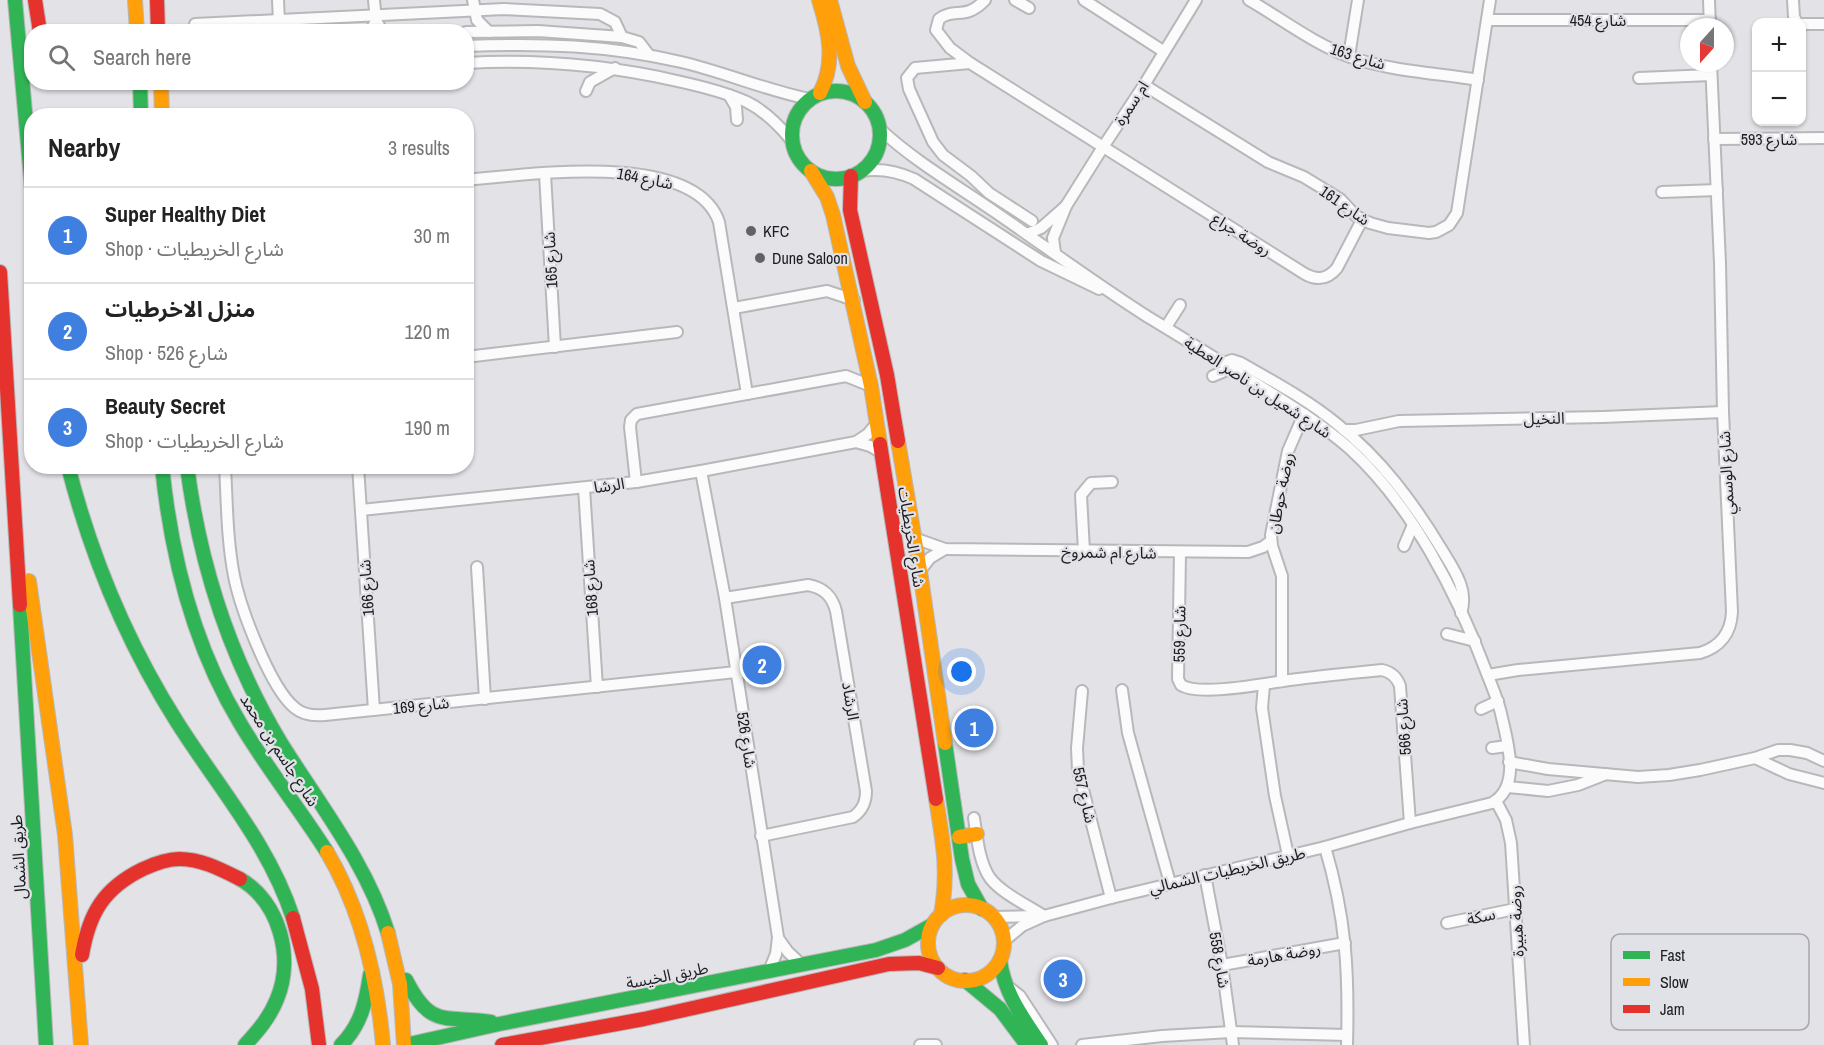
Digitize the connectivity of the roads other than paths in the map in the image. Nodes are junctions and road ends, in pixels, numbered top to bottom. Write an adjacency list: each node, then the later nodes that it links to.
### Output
1 (15, 0): 56 (main road)
2 (35, 0): 25 (main road)
3 (135, 0): 26 (main road)
4 (157, 0): 27 (main road)
5 (278, 0): 28 (street)
6 (374, 0): 20 (street)
7 (819, 0): 54 (main road)
8 (830, 0): 55 (main road)
9 (985, 0): 43 (street)
10 (1015, 0): 19 (street)
11 (1083, 0): 39 (street)
12 (1196, 0): 39 (street, ام سمرة)
13 (1249, 0): 41 (street, شارع 163)
14 (1358, 0): 41 (street)
15 (1490, 0): 23 (street, شارع 161)
16 (1709, 0): 21 (street)
17 (1793, 0): 22 (street)
18 (474, 8): 20 (street); 32 (street); 36 (street); 37 (street)
19 (1029, 8)
20 (376, 18): 29 (street); 30 (street); 31 (street)
21 (1710, 18)
22 (1795, 18)
23 (1487, 20): 24 (street, شارع 454); 48 (street, شارع 161)
24 (1680, 23)
25 (38, 24)
26 (136, 24)
27 (160, 24)
28 (280, 24)
29 (312, 24)
30 (373, 24)
31 (379, 24)
32 (470, 24)
33 (1806, 24): 34 (street)
34 (1824, 24)
35 (474, 32): 36 (street)
36 (489, 32): 37 (street)
37 (622, 37): 40 (street)
38 (474, 46): 40 (street)
39 (1164, 51): 49 (street, ام سمرة)
40 (649, 55): 54 (street)
41 (1349, 57): 48 (street, شارع 163)
42 (474, 63): 44 (street)
43 (970, 63): 64 (street); 65 (street)
44 (615, 68): 52 (street); 53 (street)
45 (1712, 72): 46 (street, شارع الوسمي)
46 (1712, 75): 47 (street); 62 (street, شارع الوسمي)
47 (1639, 78)
48 (1478, 80): 76 (street, شارع 161)
49 (1144, 85): 64 (street, ام سمرة); 76 (street, شارع 161)
50 (140, 90): 57 (main road)
51 (161, 90): 58 (main road)
52 (586, 91)
53 (729, 95): 59 (street); 63 (street)
54 (814, 96): 55 (main road); 63 (main road)
55 (865, 102): 60 (main road)
56 (25, 108)
57 (141, 108)
58 (162, 108)
59 (737, 120)
60 (880, 129): 67 (main road); 70 (street, شارع شعيل بن ناصر العطية)
61 (1824, 138): 62 (street, شارع 593)
62 (1714, 139): 71 (street, شارع الوسمي)
63 (792, 141): 66 (main road)
64 (1102, 147): 73 (street, ام سمرة); 76 (street, روضة جراع)
65 (955, 165): 70 (street); 74 (street)
66 (811, 171): 67 (main road); 80 (main road, شارع الخريطيات)
67 (856, 173): 83 (street, شارع شعيل بن ناصر العطية); 116 (main road, شارع الخريطيات)
68 (545, 174): 69 (street, شارع 164); 86 (street, شارع 164); 89 (street, شارع 165)
69 (474, 179)
70 (946, 179): 75 (street, شارع شعيل بن ناصر العطية)
71 (1717, 190): 72 (street); 97 (street, شارع الوسمي)
72 (1662, 192)
73 (1066, 206): 78 (street, ام سمرة); 79 (street, ام سمرة)
74 (1010, 207): 75 (street); 77 (street)
75 (1003, 218): 78 (street, شارع شعيل بن ناصر العطية)
76 (1362, 220)
77 (1032, 221)
78 (1027, 234): 79 (street, شارع شعيل بن ناصر العطية)
79 (1055, 253): 83 (street, شارع شعيل بن ناصر العطية)
80 (847, 271): 82 (street); 84 (main road, شارع الخريطيات)
81 (0, 272): 120 (main road, طريق الشمال)
82 (827, 291): 84 (street); 86 (street)
83 (1116, 297): 87 (street, شارع شعيل بن ناصر العطية)
84 (854, 300): 91 (main road, شارع الخريطيات)
85 (1180, 305): 87 (street)
86 (734, 308): 96 (street, شارع 164)
87 (1166, 327): 92 (street, شارع شعيل بن ناصر العطية)
88 (677, 332): 89 (street)
89 (555, 347): 90 (street)
90 (474, 356)
91 (866, 357): 93 (street); 95 (main road, شارع الخريطيات)
92 (1228, 366): 94 (street); 98 (street, شارع شعيل بن ناصر العطية); 101 (street)
93 (846, 376): 95 (street); 96 (street)
94 (1213, 376)
95 (871, 386): 99 (main road, شارع الخريطيات)
96 (747, 394): 111 (street)
97 (1723, 412): 100 (street, النخيل); 132 (street, شارع الوسمي)
98 (1304, 414): 103 (street, شارع شعيل بن ناصر العطية); 117 (street, روضة حوطان)
99 (877, 423): 102 (street); 104 (main road, شارع الخريطيات)
100 (1365, 428): 101 (street, النخيل); 103 (street)
101 (1344, 430): 103 (street)
102 (856, 442): 104 (street); 105 (street, الرشا)
103 (1356, 448): 115 (street, شارع شعيل بن ناصر العطية); 126 (street)
104 (882, 453): 128 (main road, شارع الخريطيات)
105 (701, 471): 111 (street, الرشا); 125 (street, شارع 526)
106 (70, 474): 189 (main road)
107 (163, 474): 174 (main road, شارع جاسم بن محمد)
108 (188, 474): 175 (main road, شارع جاسم بن محمد)
109 (225, 474): 143 (street, شارع 169)
110 (359, 474): 114 (street, شارع 166)
111 (636, 482): 113 (street, الرشا)
112 (1112, 482): 121 (street)
113 (584, 489): 114 (street, الرشا); 135 (street, شارع 168)
114 (361, 510): 143 (street, شارع 166)
115 (1413, 525): 118 (street); 126 (street, شارع شعيل بن ناصر العطية)
116 (914, 538): 119 (street, شارع ام شمروخ); 124 (main road, شارع الخريطيات)
117 (1271, 541): 122 (street, شارع ام شمروخ); 133 (street, روضة حوطان)
118 (1404, 546)
119 (945, 549): 121 (street, شارع ام شمروخ); 124 (street)
120 (17, 551): 182 (main road); 186 (main road, طريق الشمال)
121 (1084, 551): 122 (street, شارع ام شمروخ)
122 (1180, 553): 134 (street, شارع 559)
123 (477, 567): 140 (street)
124 (920, 571): 127 (main road, شارع الخريطيات)
125 (725, 598): 131 (street, شارع 526); 158 (street, الرشاد)
126 (1461, 612): 130 (street, شارع شعيل بن ناصر العطية)
127 (927, 623): 128 (main road); 138 (main road, شارع الخريطيات)
128 (909, 627): 139 (main road, شارع الخريطيات)
129 (1447, 634): 130 (street)
130 (1475, 641): 132 (street, شارع شعيل بن ناصر العطية)
131 (736, 672): 135 (street, شارع 169); 158 (street, شارع 526)
132 (1488, 675): 141 (street, شارع شعيل بن ناصر العطية)
133 (1282, 681): 134 (street, شارع 559); 156 (street, شارع 566)
134 (1264, 685): 161 (street)
135 (597, 687): 140 (street, شارع 169)
136 (1122, 690): 163 (street)
137 (1082, 691): 164 (street, شارع 557)
138 (938, 696): 139 (main road); 144 (main road, شارع الخريطيات)
139 (920, 698): 145 (main road, شارع الخريطيات)
140 (485, 699): 143 (street, شارع 169)
141 (1498, 701): 142 (street); 146 (street, شارع شعيل بن ناصر العطية)
142 (1481, 709)
143 (374, 710)
144 (944, 732): 145 (main road); 159 (main road, شارع الخريطيات)
145 (926, 736): 168 (main road, شارع الخريطيات)
146 (1508, 746): 147 (street); 150 (street, شارع شعيل بن ناصر العطية)
147 (1492, 748)
148 (1755, 758): 149 (street); 151 (street); 152 (street)
149 (1824, 761)
150 (1509, 762): 151 (street); 153 (street, شارع شعيل بن ناصر العطية)
151 (1606, 774): 153 (street)
152 (1824, 783)
153 (1508, 787): 154 (street)
154 (1496, 801): 156 (street); 165 (street, روضة هبيرة)
155 (974, 818): 157 (street)
156 (1410, 823): 160 (street, طريق الخريطيات الشمالي)
157 (977, 834): 159 (main road); 167 (street)
158 (761, 836): 170 (street, شارع 526)
159 (959, 837): 166 (main road, شارع الخريطيات)
160 (1325, 847): 161 (street, طريق الخريطيات الشمالي); 172 (street, روضة هارمة)
161 (1288, 855): 162 (street, طريق الخريطيات الشمالي)
162 (1205, 875): 163 (street, طريق الخريطيات الشمالي); 177 (street, شارع 558)
163 (1170, 883): 164 (street, طريق الخريطيات الشمالي)
164 (1111, 898): 167 (street, طريق الخريطيات الشمالي)
165 (1515, 909): 169 (street, سكة); 201 (street, روضة هبيرة)
166 (988, 913): 167 (street, طريق الخريطيات الشمالي); 168 (main road); 171 (main road)
167 (1044, 916): 171 (street, طريق الخريطيات الشمالي)
168 (936, 920): 176 (main road, طريق الخيسة); 178 (main road)
169 (1447, 923)
170 (778, 937): 176 (street, شارع 526); 179 (street, شارع 526)
171 (1004, 941): 173 (main road)
172 (1346, 943): 177 (street, روضة هارمة); 185 (street, روضة هارمة)
173 (1000, 960): 180 (main road); 181 (main road)
174 (372, 963): 190 (main road); 191 (main road, شارع جاسم بن محمد)
175 (397, 963): 183 (main road); 192 (main road, شارع جاسم بن محمد)
176 (802, 965): 179 (main road, طريق الخيسة)
177 (1222, 965): 184 (street, شارع 558)
178 (938, 968): 180 (main road); 193 (main road)
179 (770, 971): 183 (main road, طريق الخيسة)
180 (965, 980): 196 (main road)
181 (1003, 983): 197 (main road); 198 (street)
182 (78, 1000): 187 (main road); 188 (main road)
183 (499, 1024): 192 (main road, طريق الخيسة)
184 (1231, 1032): 185 (street); 199 (street); 200 (street, شارع 558)
185 (1347, 1040)
186 (46, 1045)
187 (81, 1045)
188 (245, 1045)
189 (319, 1045)
190 (341, 1045)
191 (383, 1045)
192 (404, 1045)
193 (502, 1045)
194 (920, 1045): 195 (street)
195 (936, 1045)
196 (1026, 1045)
197 (1041, 1045)
198 (1052, 1045)
199 (1082, 1045)
200 (1233, 1045)
201 (1524, 1045)

